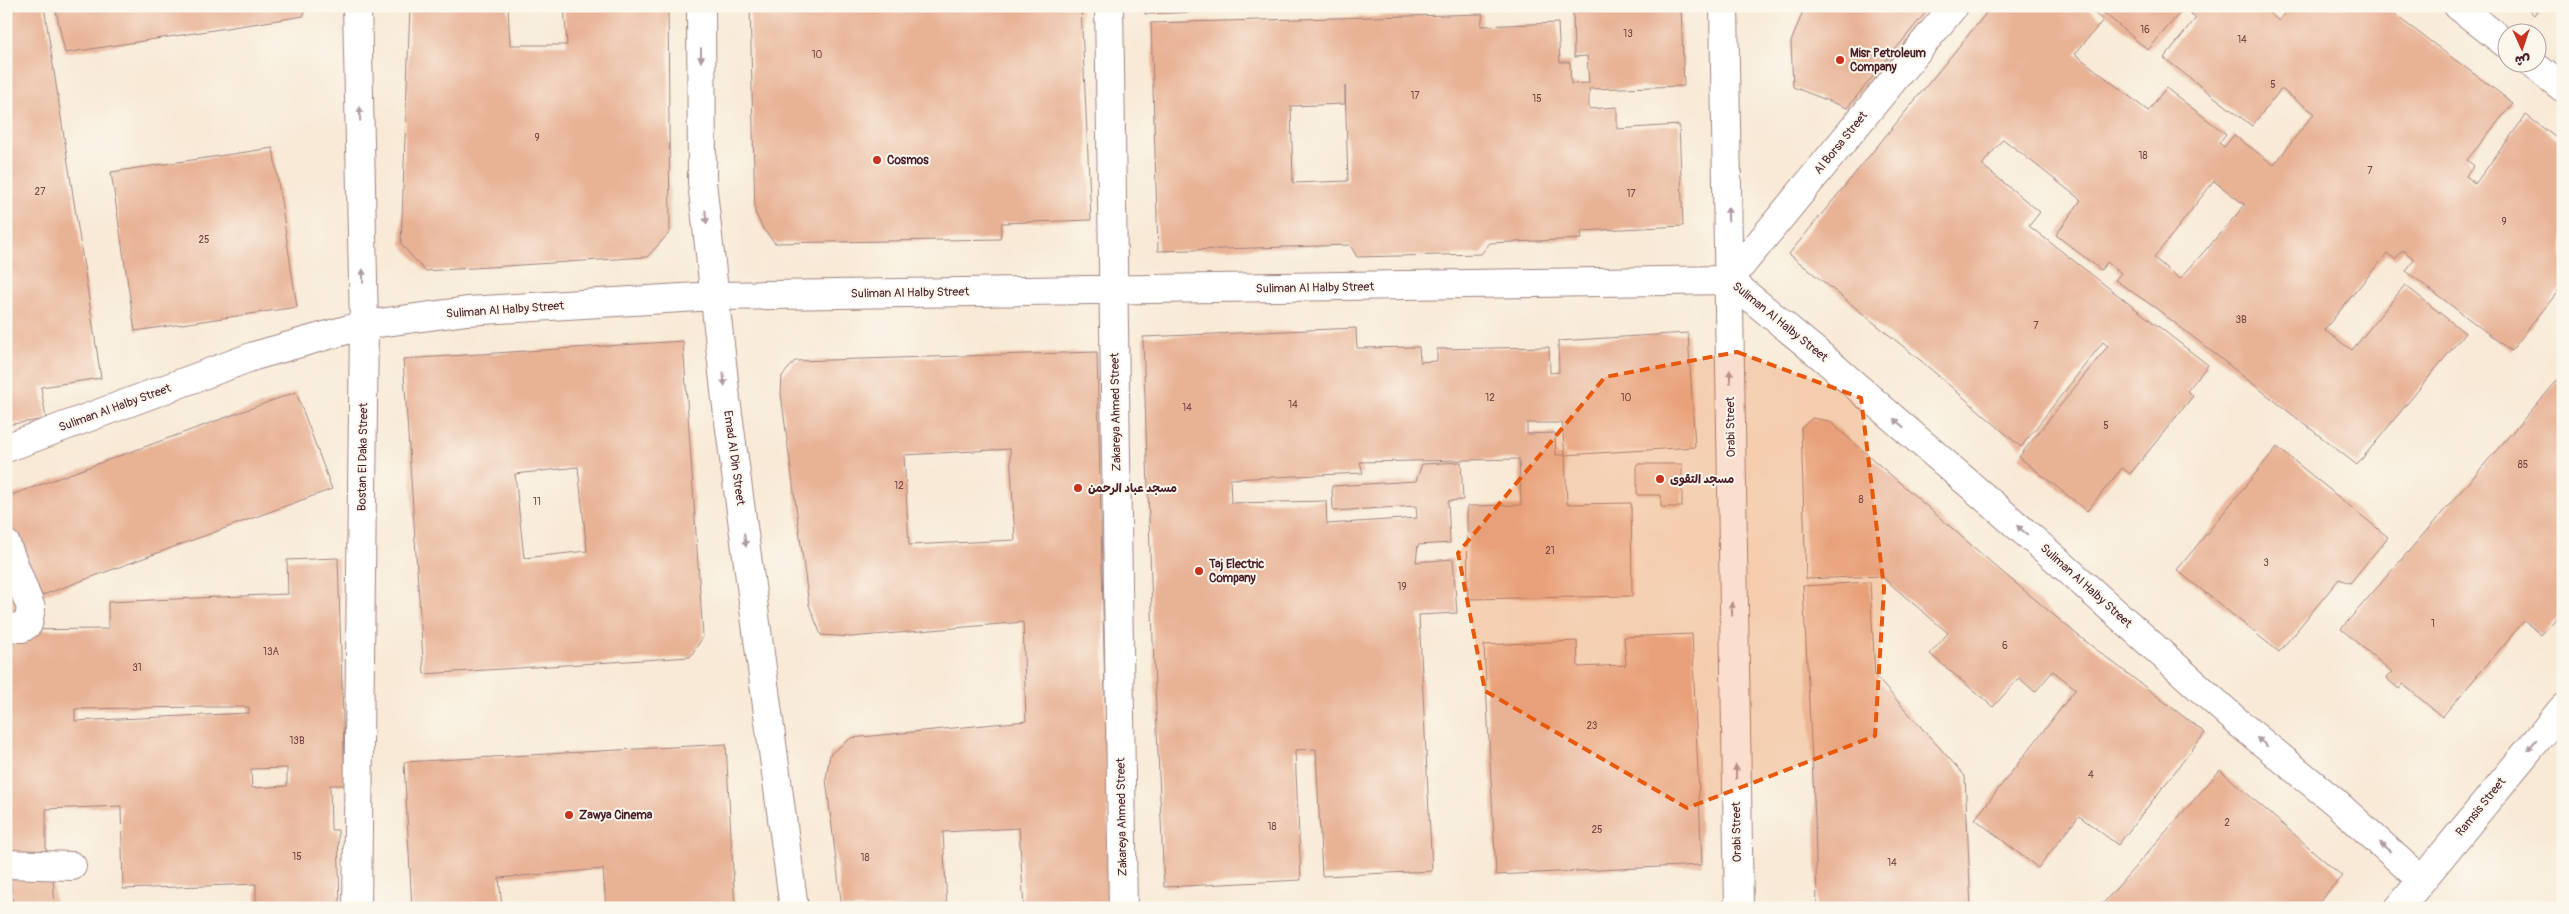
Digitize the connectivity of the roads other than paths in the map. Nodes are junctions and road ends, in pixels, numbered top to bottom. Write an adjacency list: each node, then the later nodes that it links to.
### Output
1 (357, 6): 13 (street, Bostan El Daka Street, one-way to 1)
2 (701, 6): 12 (street, Emad Al Din Street, one-way to 12)
3 (1109, 6): 11 (street, Zakareya Ahmed Street)
4 (1724, 6): 10 (street, Orabi Street, one-way to 4)
5 (1954, 6): 10 (street, Al Borsa Street)
6 (2458, 6): 7 (street)
7 (2496, 36)
8 (2543, 72): 9 (street)
9 (2563, 88)
10 (1729, 280): 11 (street, Suliman Al Halby Street); 20 (street, Suliman Al Halby Street, one-way to 10); 24 (street, Orabi Street, one-way to 10)
11 (1115, 290): 12 (street, Suliman Al Halby Street); 23 (street, Zakareya Ahmed Street)
12 (715, 296): 13 (street, Suliman Al Halby Street); 22 (street, Emad Al Din Street, one-way to 22)
13 (364, 325): 14 (street, Suliman Al Halby Street); 21 (street, Bostan El Daka Street)
14 (6, 448)
15 (6, 544): 16 (street)
16 (6, 627)
17 (2563, 708): 20 (street, Ramsis Street, one-way to 20)
18 (6, 864): 19 (street)
19 (72, 866)
20 (2421, 880): 25 (street, Ramsis Street)
21 (357, 908)
22 (794, 908)
23 (1123, 908)
24 (1739, 908)
25 (2399, 908)

